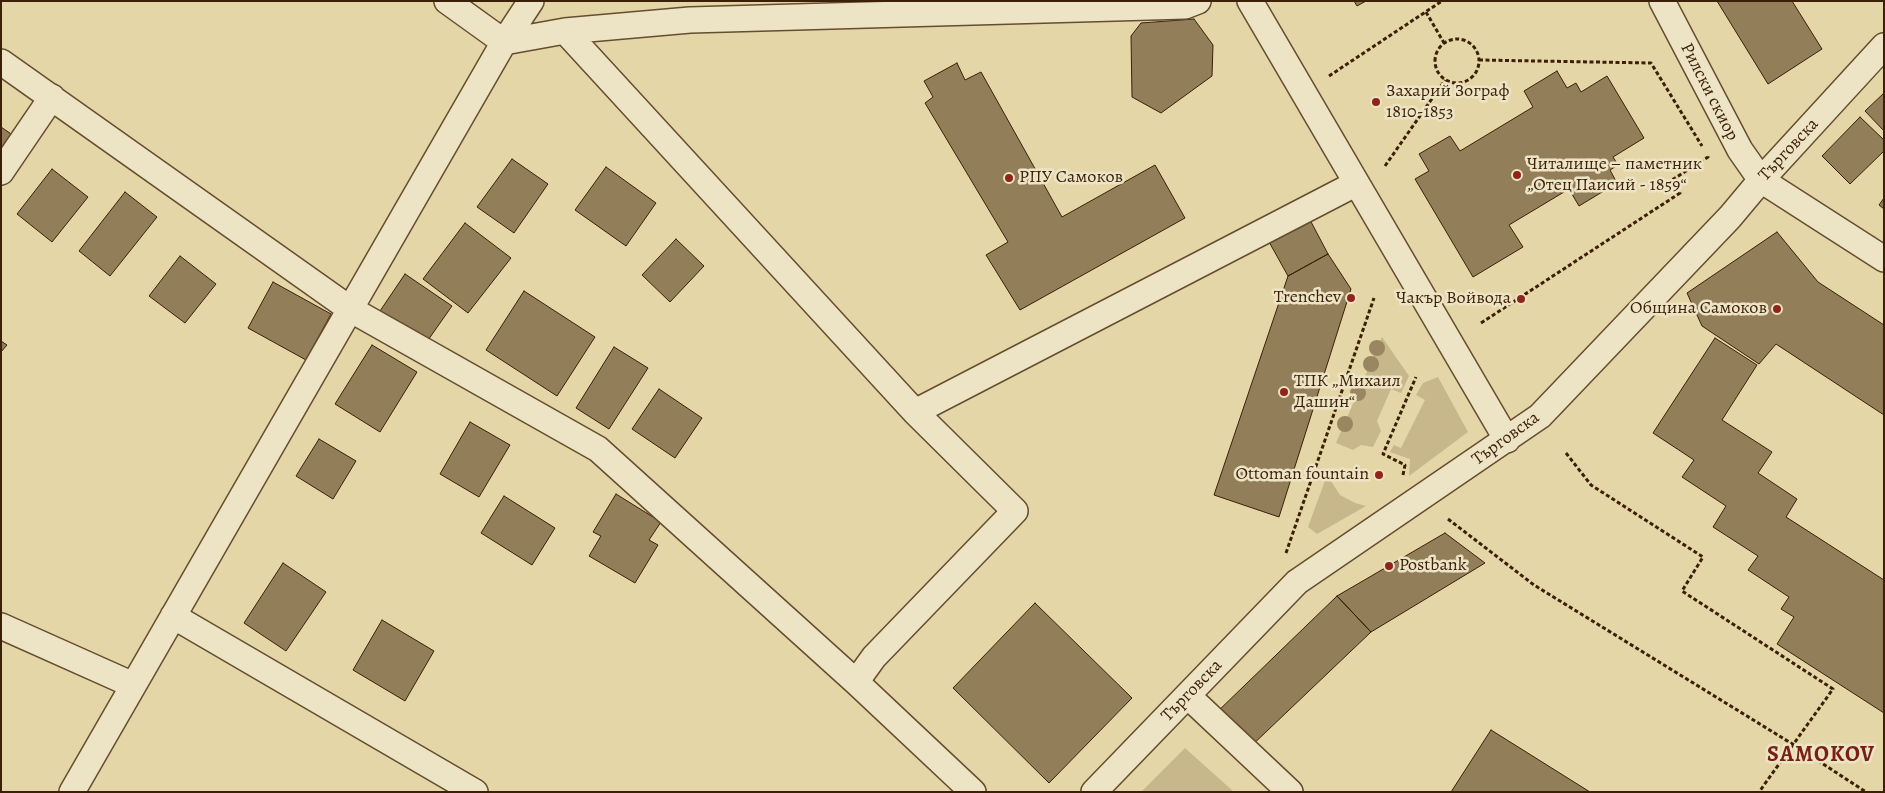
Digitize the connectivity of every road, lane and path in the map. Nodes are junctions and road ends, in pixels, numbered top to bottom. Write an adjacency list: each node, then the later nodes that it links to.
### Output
1 (447, 1): 9 (street)
2 (531, 1): 9 (street)
3 (1250, 1): 20 (street)
4 (1442, 1): 7 (path)
5 (1662, 1): 19 (street, Рилски скиор)
6 (1191, 4): 8 (street)
7 (1426, 12): 10 (path); 14 (path)
8 (565, 31): 9 (street); 26 (street)
9 (504, 42): 23 (street)
10 (1444, 43): 12 (path); 15 (path)
11 (1884, 46): 19 (street, Търговска)
12 (1479, 60): 15 (path); 24 (path)
13 (1, 62): 16 (street)
14 (1329, 76)
15 (1445, 80): 17 (path)
16 (52, 97): 18 (street); 23 (street)
17 (1384, 166)
18 (1, 172)
19 (1761, 180): 21 (street); 27 (street, Търговска)
20 (1355, 184): 26 (street); 27 (street)
21 (1884, 258)
22 (1374, 298): 31 (path)
23 (350, 309): 32 (street); 34 (street)
24 (1481, 323)
25 (1416, 377): 29 (path)
26 (916, 412): 34 (street)
27 (1507, 440): 36 (street, Търговска)
28 (1566, 452): 37 (path)
29 (1400, 484)
30 (1448, 518): 37 (path)
31 (1285, 557)
32 (173, 616): 35 (street); 39 (street)
33 (1, 626): 35 (street)
34 (856, 682): 40 (street)
35 (133, 685): 38 (street)
36 (1188, 696): 41 (street, Търговска); 42 (street)
37 (1794, 745): 43 (path); 44 (path)
38 (81, 788)
39 (475, 792)
40 (973, 792)
41 (1094, 792)
42 (1290, 792)
43 (1760, 792)
44 (1866, 792)

